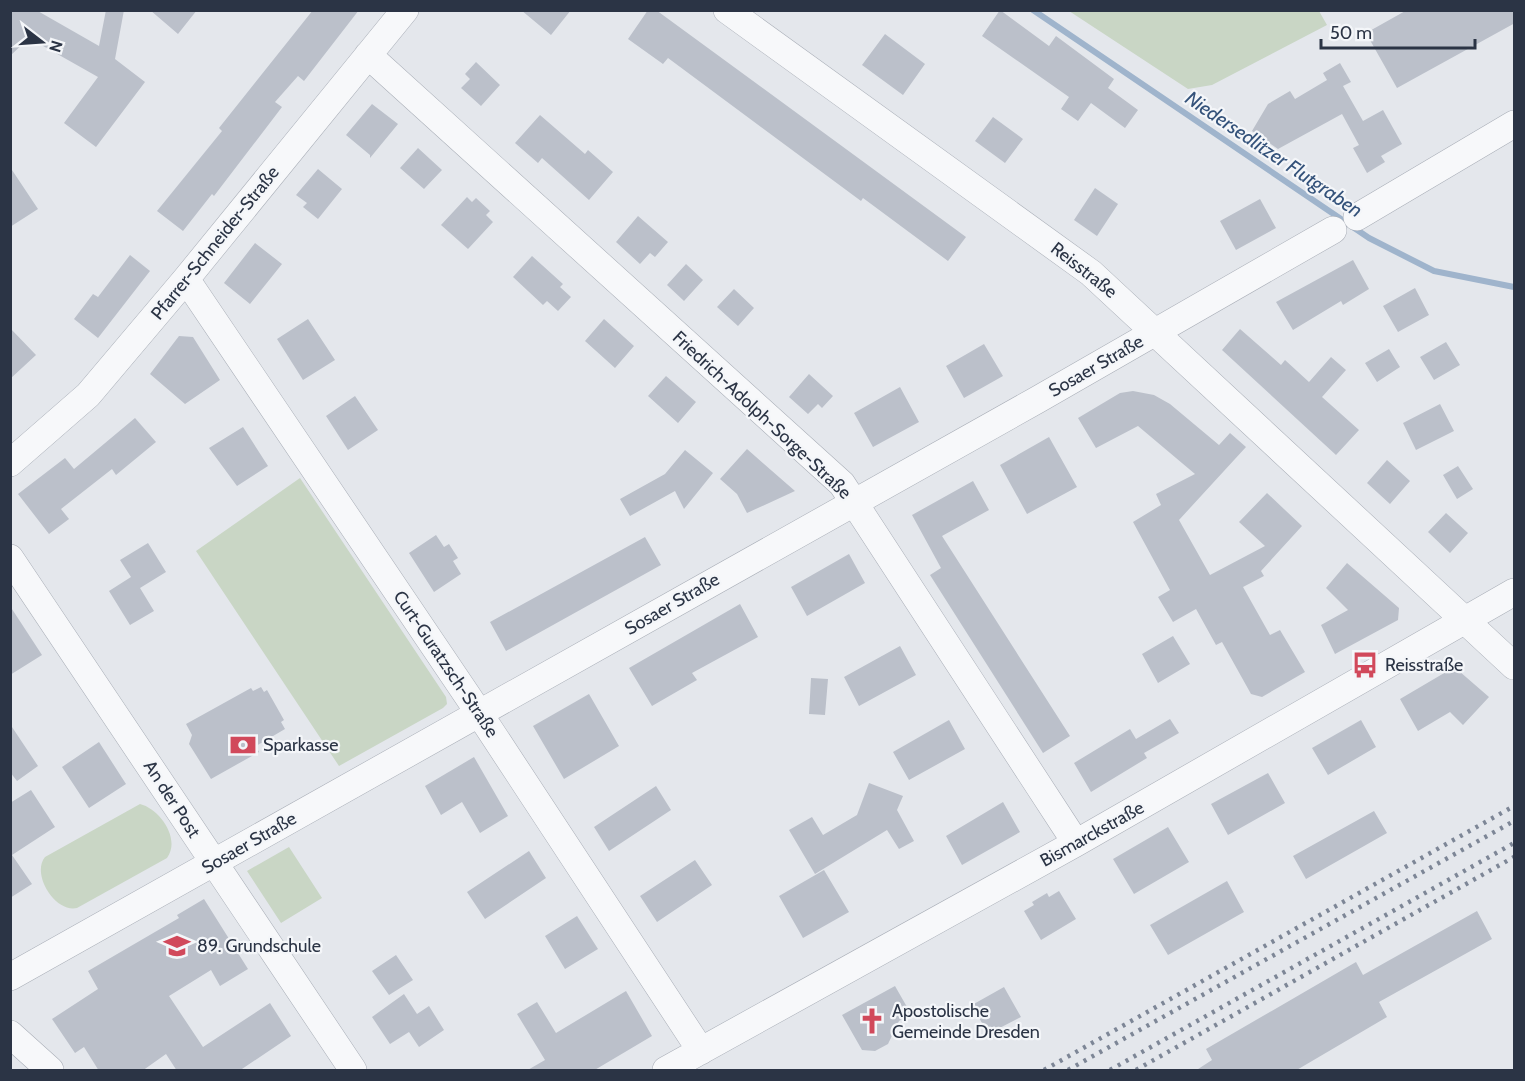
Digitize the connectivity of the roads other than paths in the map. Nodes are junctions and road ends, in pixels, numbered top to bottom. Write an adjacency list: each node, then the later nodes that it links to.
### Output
1 (405, 10): 3 (street, Pfarrer-Schneider-Straße)
2 (727, 10): 8 (street, Reisstraße)
3 (368, 55): 7 (street, Pfarrer-Schneider-Straße); 10 (street, Friedrich-Adolph-Sorge-Straße)
4 (1515, 124): 5 (street)
5 (1357, 217)
6 (1333, 230): 8 (street, Sosaer Straße)
7 (186, 279): 9 (street, Pfarrer-Schneider-Straße); 15 (street, Curt-Guratzsch-Straße)
8 (1156, 331): 10 (street, Sosaer Straße); 13 (street, Reisstraße)
9 (10, 463)
10 (855, 502): 15 (street, Sosaer Straße); 16 (street, Friedrich-Adolph-Sorge-Straße)
11 (10, 558): 17 (street, An der Post)
12 (1515, 592): 13 (street, Bismarckstraße)
13 (1468, 620): 14 (street, Reisstraße); 16 (street, Bismarckstraße)
14 (1515, 666)
15 (480, 714): 17 (street, Sosaer Straße); 20 (street, Curt-Guratzsch-Straße)
16 (1076, 843): 20 (street, Bismarckstraße)
17 (214, 863): 18 (street, Sosaer Straße); 22 (street, An der Post)
18 (10, 977)
19 (10, 1034): 21 (street)
20 (701, 1051): 23 (street, Bismarckstraße)
21 (50, 1071)
22 (353, 1071)
23 (666, 1071)

